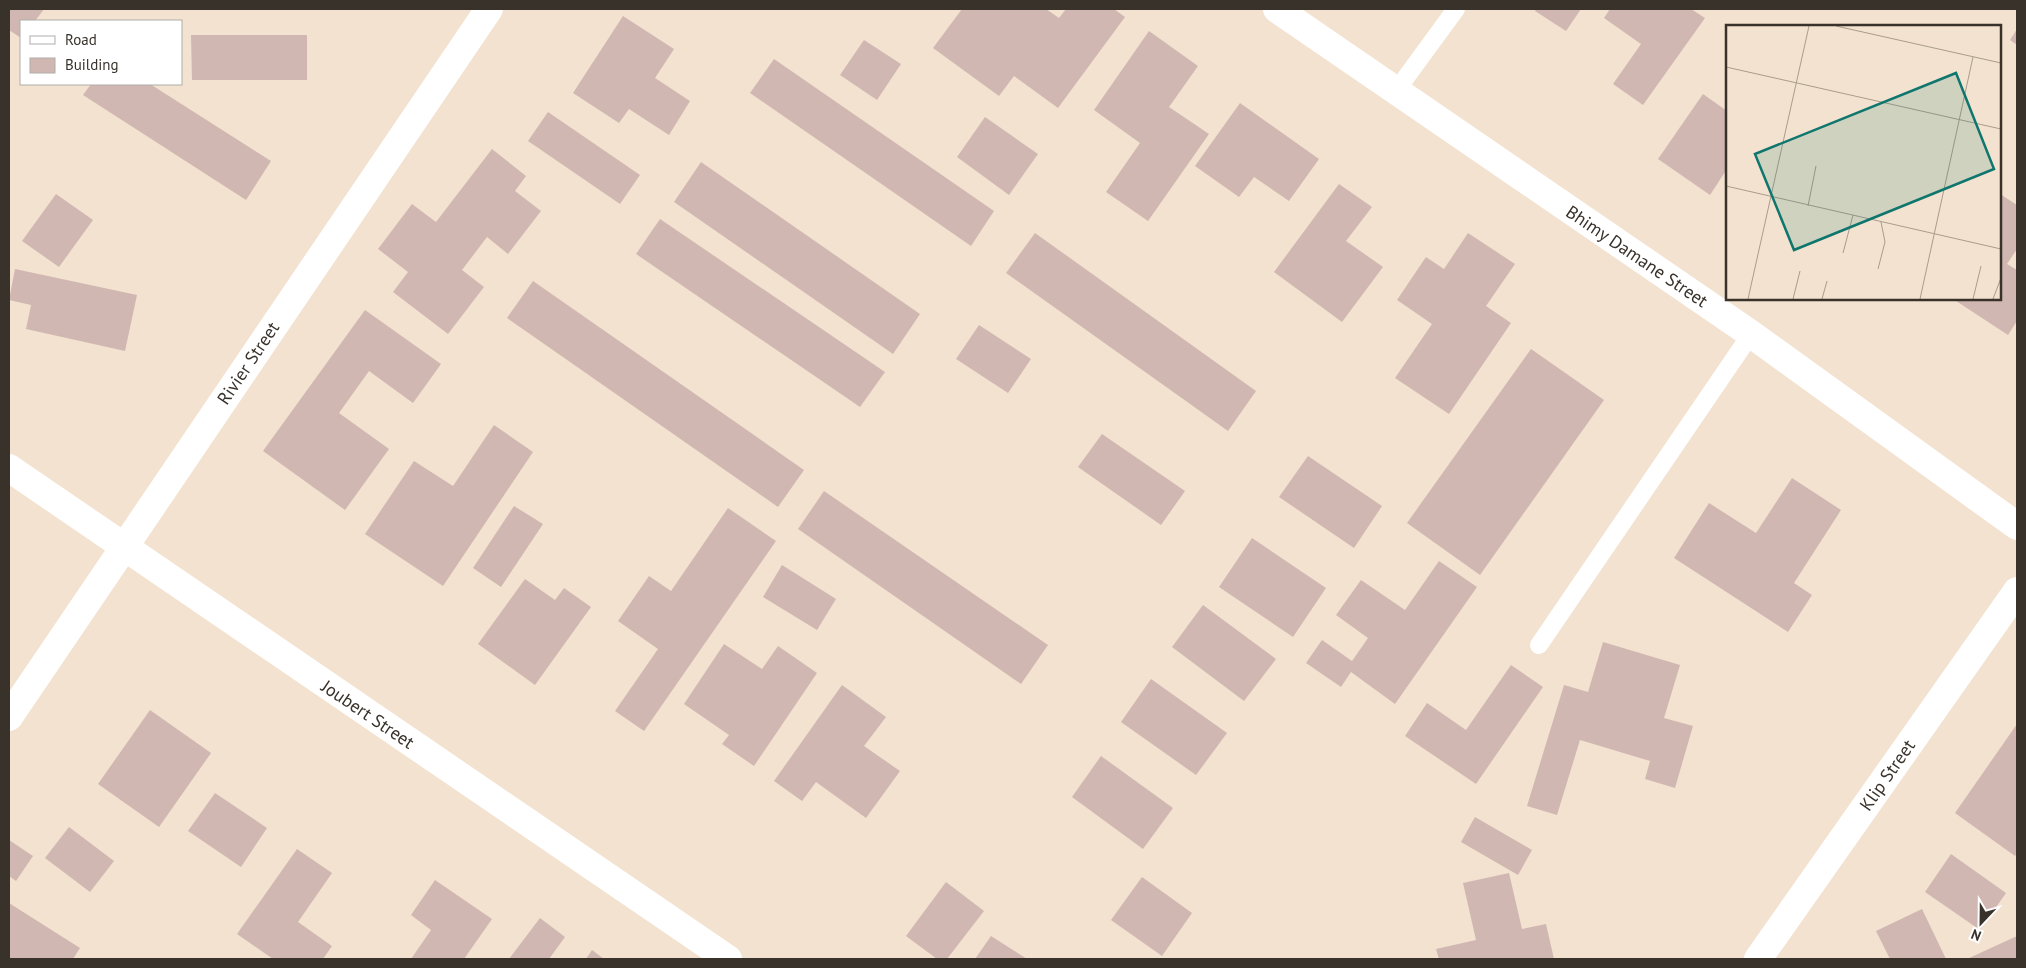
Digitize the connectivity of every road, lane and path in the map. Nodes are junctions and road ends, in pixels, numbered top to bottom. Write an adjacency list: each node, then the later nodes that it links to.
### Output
1 (489, 9): 8 (street, Rivier Street)
2 (1277, 9): 4 (street, Bhimy Damane Street)
3 (1456, 9): 4 (lane)
4 (1396, 91): 5 (street, Bhimy Damane Street)
5 (1751, 334): 7 (street, Bhimy Damane Street); 10 (lane)
6 (9, 468): 8 (street, Joubert Street)
7 (2017, 526)
8 (123, 548): 11 (street, Rivier Street); 12 (street, Joubert Street)
9 (2017, 591): 13 (street, Klip Street)
10 (1539, 645)
11 (9, 717)
12 (728, 959)
13 (1758, 959)

